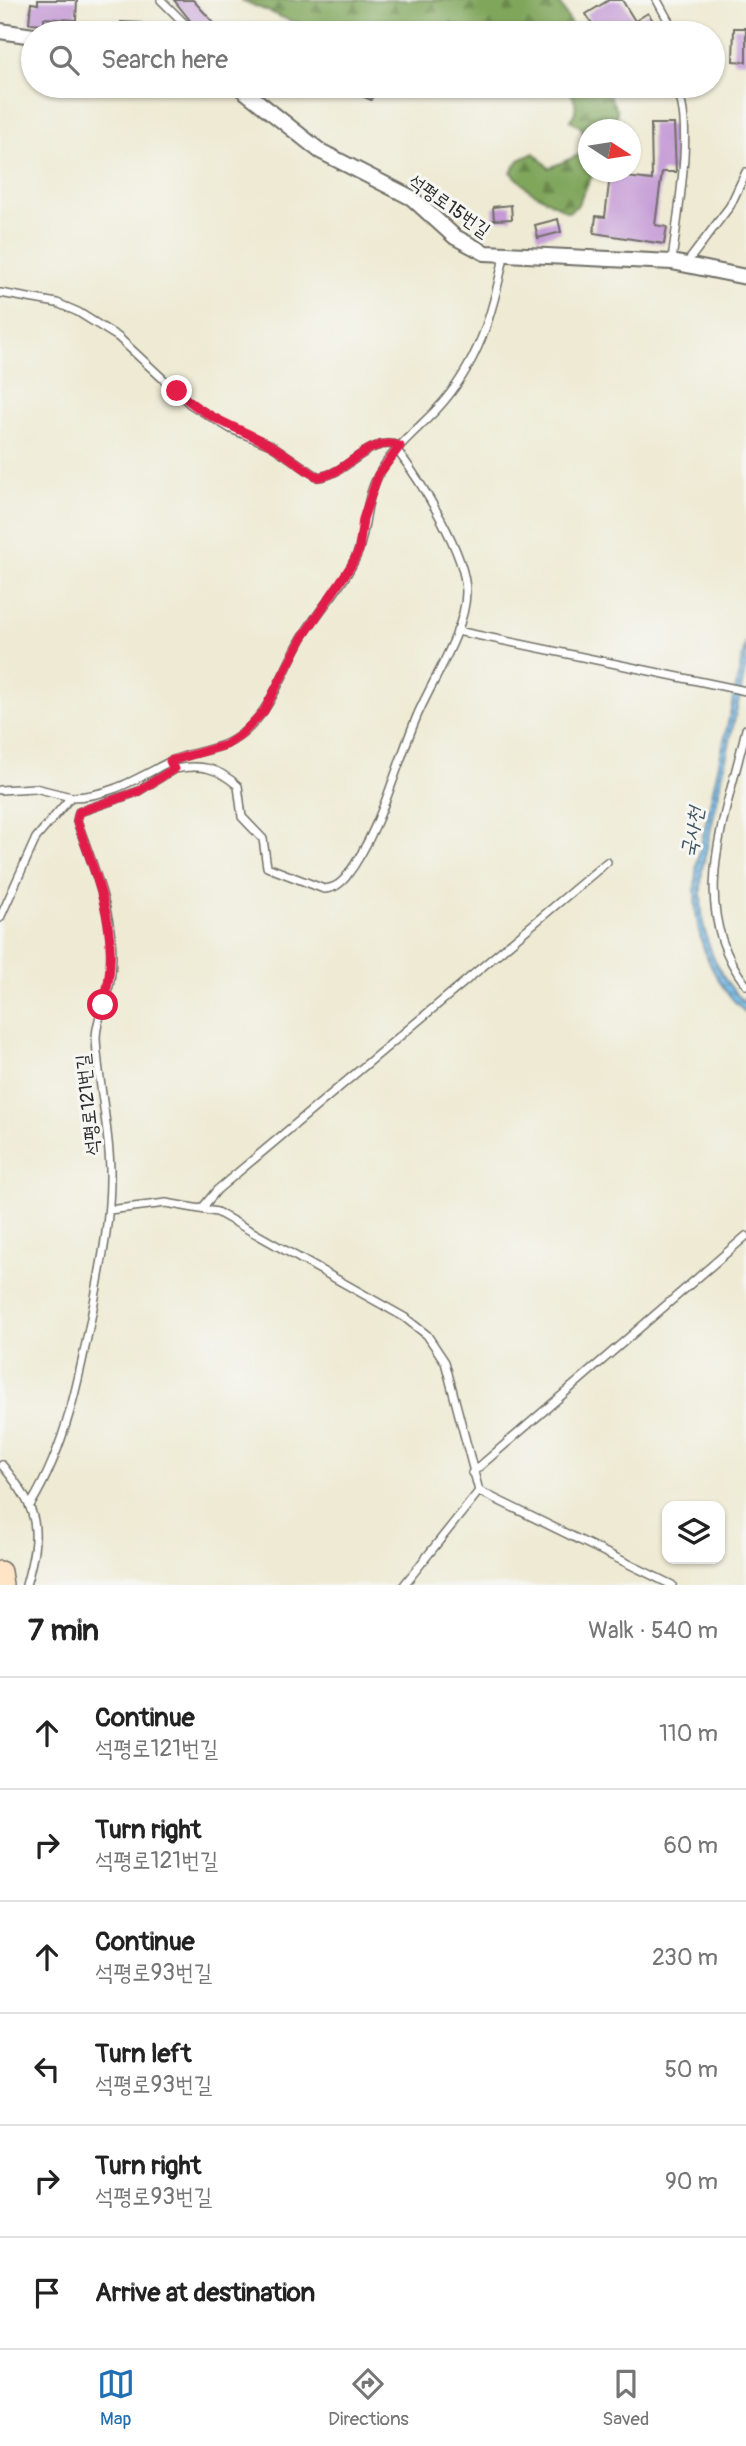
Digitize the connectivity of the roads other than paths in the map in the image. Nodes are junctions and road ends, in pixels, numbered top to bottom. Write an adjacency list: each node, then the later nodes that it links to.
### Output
1 (161, 0): 3 (lane)
2 (657, 0): 4 (lane)
3 (182, 21)
4 (668, 21)
5 (0, 31): 6 (street)
6 (21, 34)
7 (253, 98): 10 (street, 석평로15번길)
8 (682, 98): 11 (lane)
9 (746, 172): 11 (lane)
10 (504, 256): 11 (street, 석평로15번길); 14 (lane)
11 (679, 263): 12 (street, 석평로15번길)
12 (746, 277)
13 (0, 293): 14 (lane)
14 (398, 448): 15 (lane); 18 (lane)
15 (457, 631): 16 (lane); 19 (lane)
16 (746, 691)
17 (746, 729): 26 (lane)
18 (170, 761): 19 (lane); 22 (lane)
19 (174, 769): 23 (lane)
20 (0, 790): 21 (lane)
21 (71, 797): 22 (lane); 25 (lane)
22 (84, 797): 23 (lane)
23 (90, 808): 28 (lane, 석평로121번길)
24 (607, 862): 27 (lane)
25 (0, 918)
26 (746, 985)
27 (203, 1207): 28 (lane); 31 (lane)
28 (109, 1210): 33 (lane, 석평로121번길)
29 (746, 1236): 31 (lane)
30 (2, 1465): 33 (lane)
31 (472, 1473): 32 (lane)
32 (479, 1491): 37 (lane); 38 (lane)
33 (31, 1504): 36 (lane)
34 (0, 1572): 35 (street)
35 (2, 1585)
36 (26, 1585)
37 (404, 1585)
38 (672, 1585)

